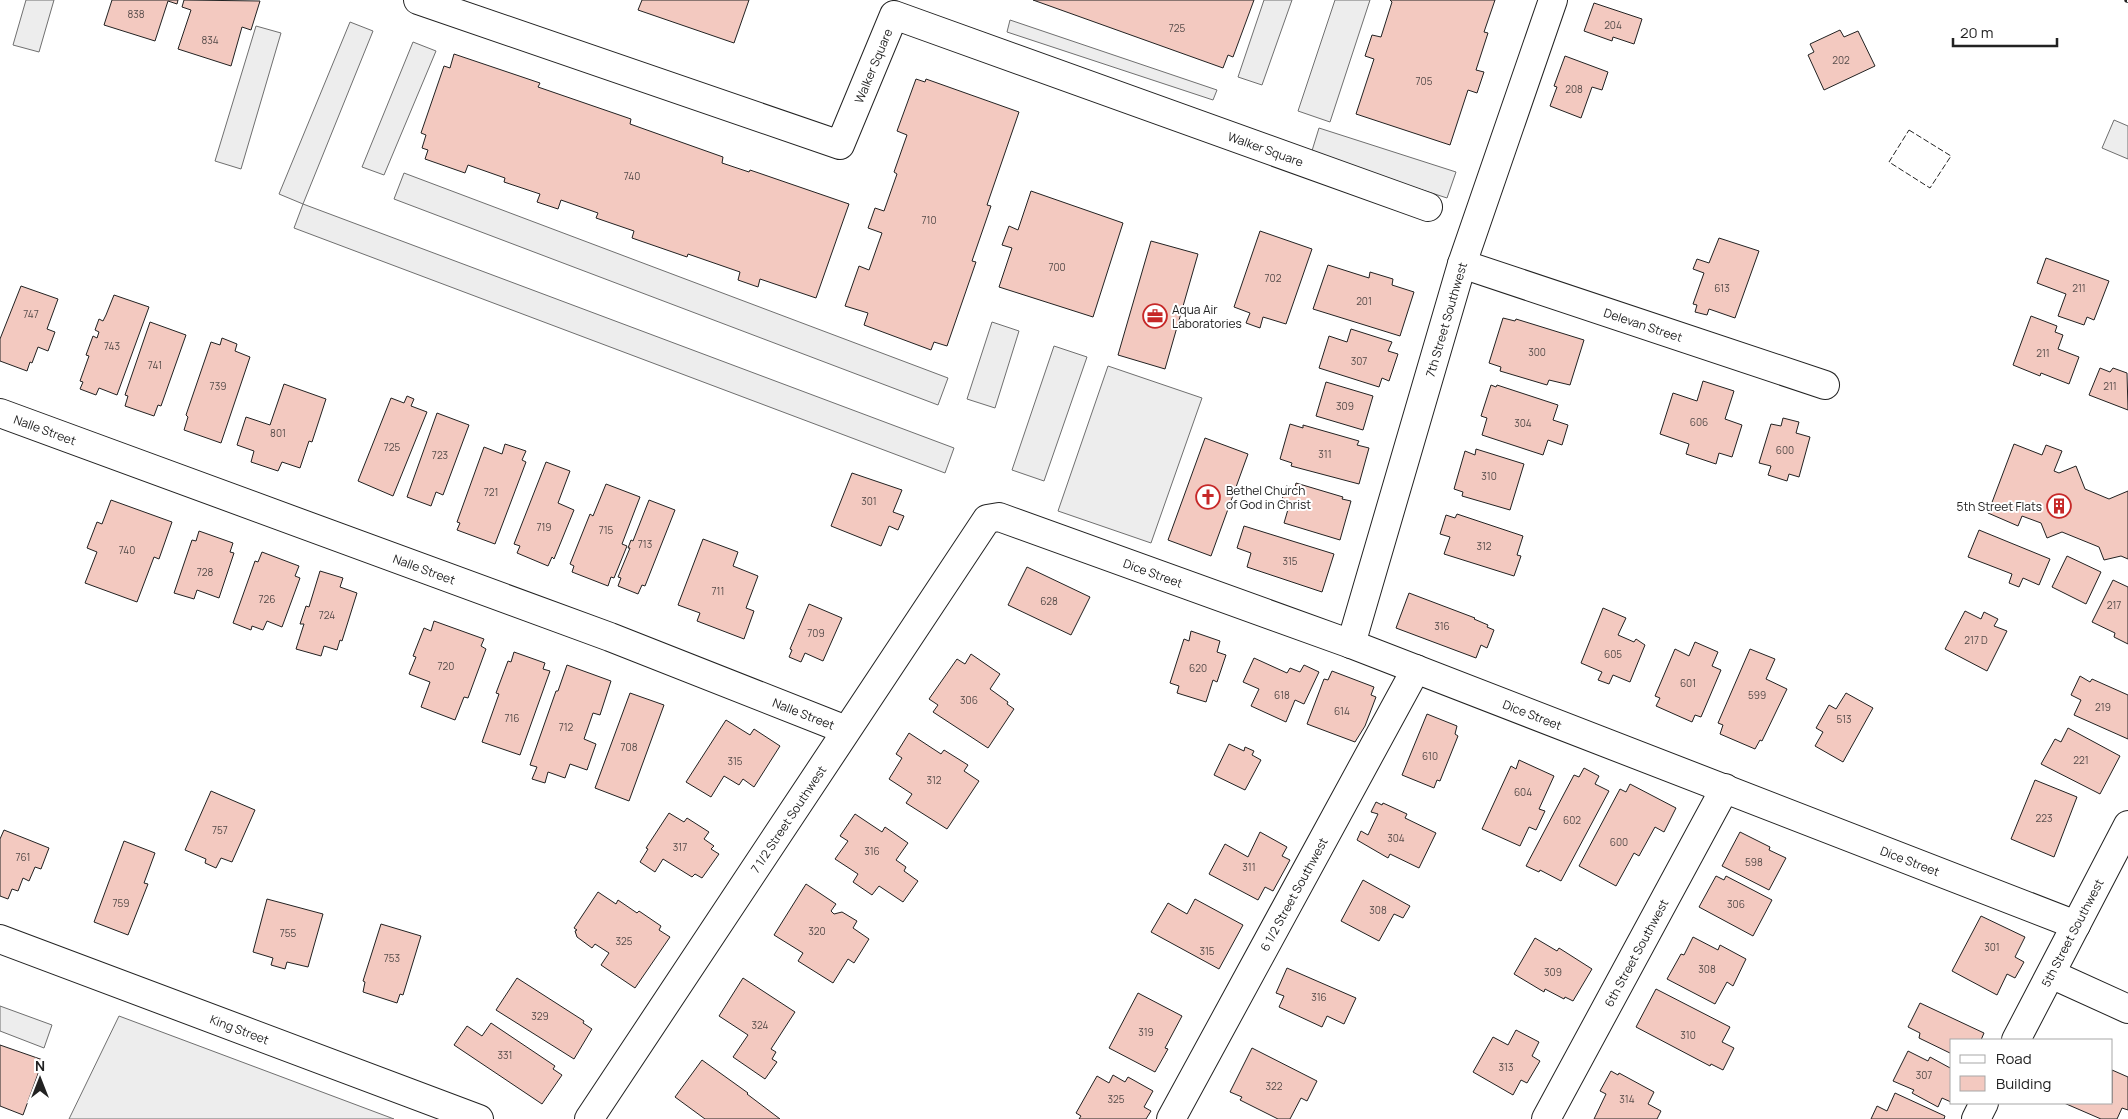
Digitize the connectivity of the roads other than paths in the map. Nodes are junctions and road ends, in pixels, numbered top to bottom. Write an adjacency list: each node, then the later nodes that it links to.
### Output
1 (418, 0): 3 (street, Walker Square)
2 (1553, 0): 4 (street, 7th Street Southwest)
3 (1428, 207)
4 (1462, 264): 5 (street, Delevan Street); 8 (street, 7th Street Southwest)
5 (1825, 385)
6 (0, 413): 10 (street, Nalle Street)
7 (987, 519): 8 (street, Dice Street); 10 (street, 7 1/2 Street Southwest)
8 (1351, 644): 9 (street, Dice Street)
9 (1416, 669): 11 (street, Dice Street); 21 (street, 6 1/2 Street Southwest)
10 (846, 730): 20 (street, 7 1/2 Street Southwest)
11 (1725, 788): 13 (street, Dice Street); 22 (street, 6th Street Southwest)
12 (2128, 826): 13 (street, 5th Street Southwest)
13 (2076, 925): 15 (street, 5th Street Southwest)
14 (0, 939): 19 (street, King Street)
15 (2050, 974): 16 (street); 17 (street, 5th Street Southwest)
16 (2128, 1009)
17 (2017, 1039)
18 (1984, 1104): 23 (street)
19 (479, 1119)
20 (589, 1119)
21 (1171, 1119)
22 (1546, 1119)
23 (1976, 1119)

